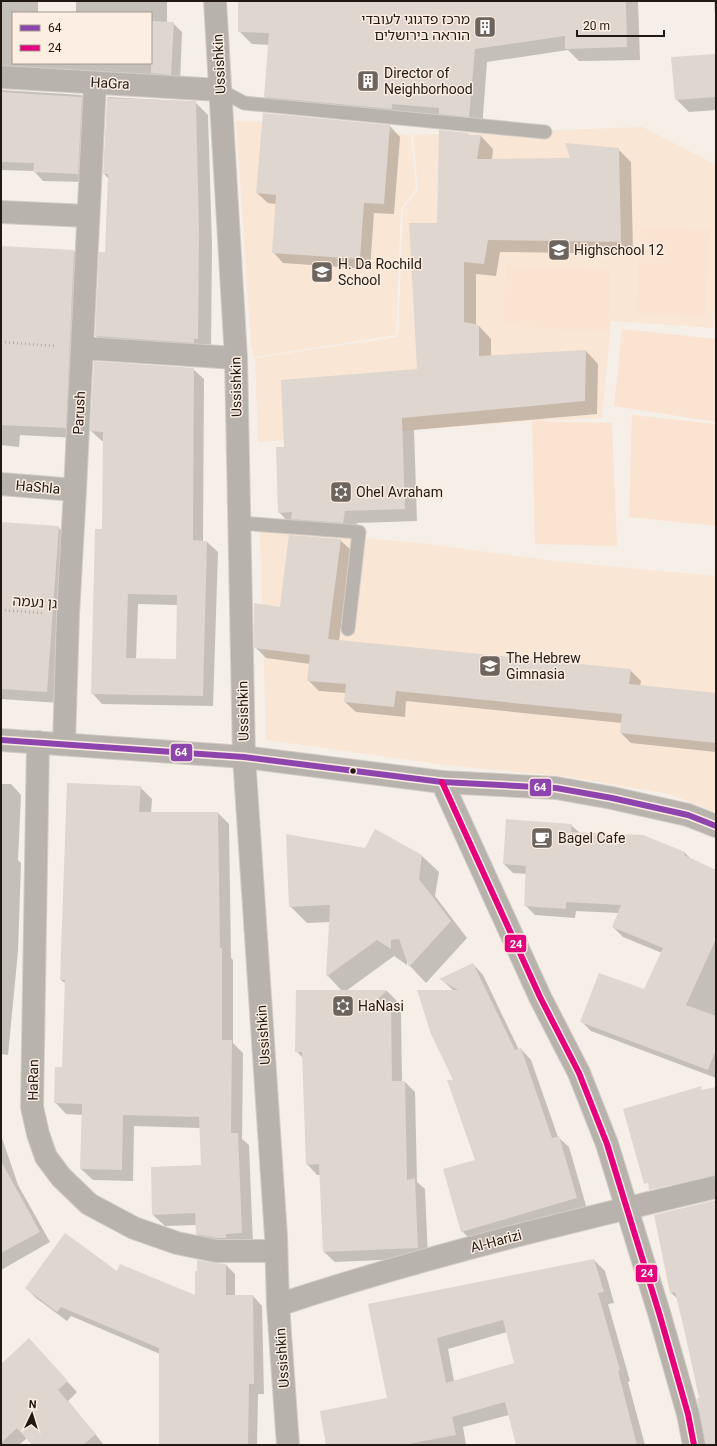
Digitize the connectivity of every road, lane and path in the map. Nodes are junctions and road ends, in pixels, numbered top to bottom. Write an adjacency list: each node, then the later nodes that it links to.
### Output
1 (215, 1): 4 (street, Ussishkin)
2 (1, 77): 3 (street, HaGra)
3 (95, 82): 4 (street, HaGra); 7 (street, Parush)
4 (220, 90): 5 (lane); 10 (street, Ussishkin)
5 (545, 132)
6 (1, 212): 7 (street)
7 (88, 216): 9 (street, Parush)
8 (1, 342): 9 (path)
9 (82, 348): 10 (street); 12 (street, Parush)
10 (236, 358): 13 (street, Ussishkin)
11 (1, 484): 12 (street, HaShla)
12 (75, 490): 15 (street, Parush)
13 (239, 523): 16 (lane); 20 (street, Ussishkin)
14 (1, 610): 15 (path, גן נעמה)
15 (68, 615): 19 (street, Parush)
16 (348, 629)
17 (1, 740): 18 (street)
18 (38, 742): 19 (street); 25 (street, HaRan)
19 (64, 744): 20 (street)
20 (244, 757): 21 (street); 25 (street, Ussishkin)
21 (442, 782): 22 (street); 24 (street)
22 (716, 826)
23 (716, 1186): 24 (street, Al-Harizi)
24 (627, 1208): 26 (street, Al-Harizi); 28 (street)
25 (276, 1251): 26 (street, Ussishkin)
26 (278, 1305): 27 (street, Ussishkin)
27 (288, 1445)
28 (694, 1445)

